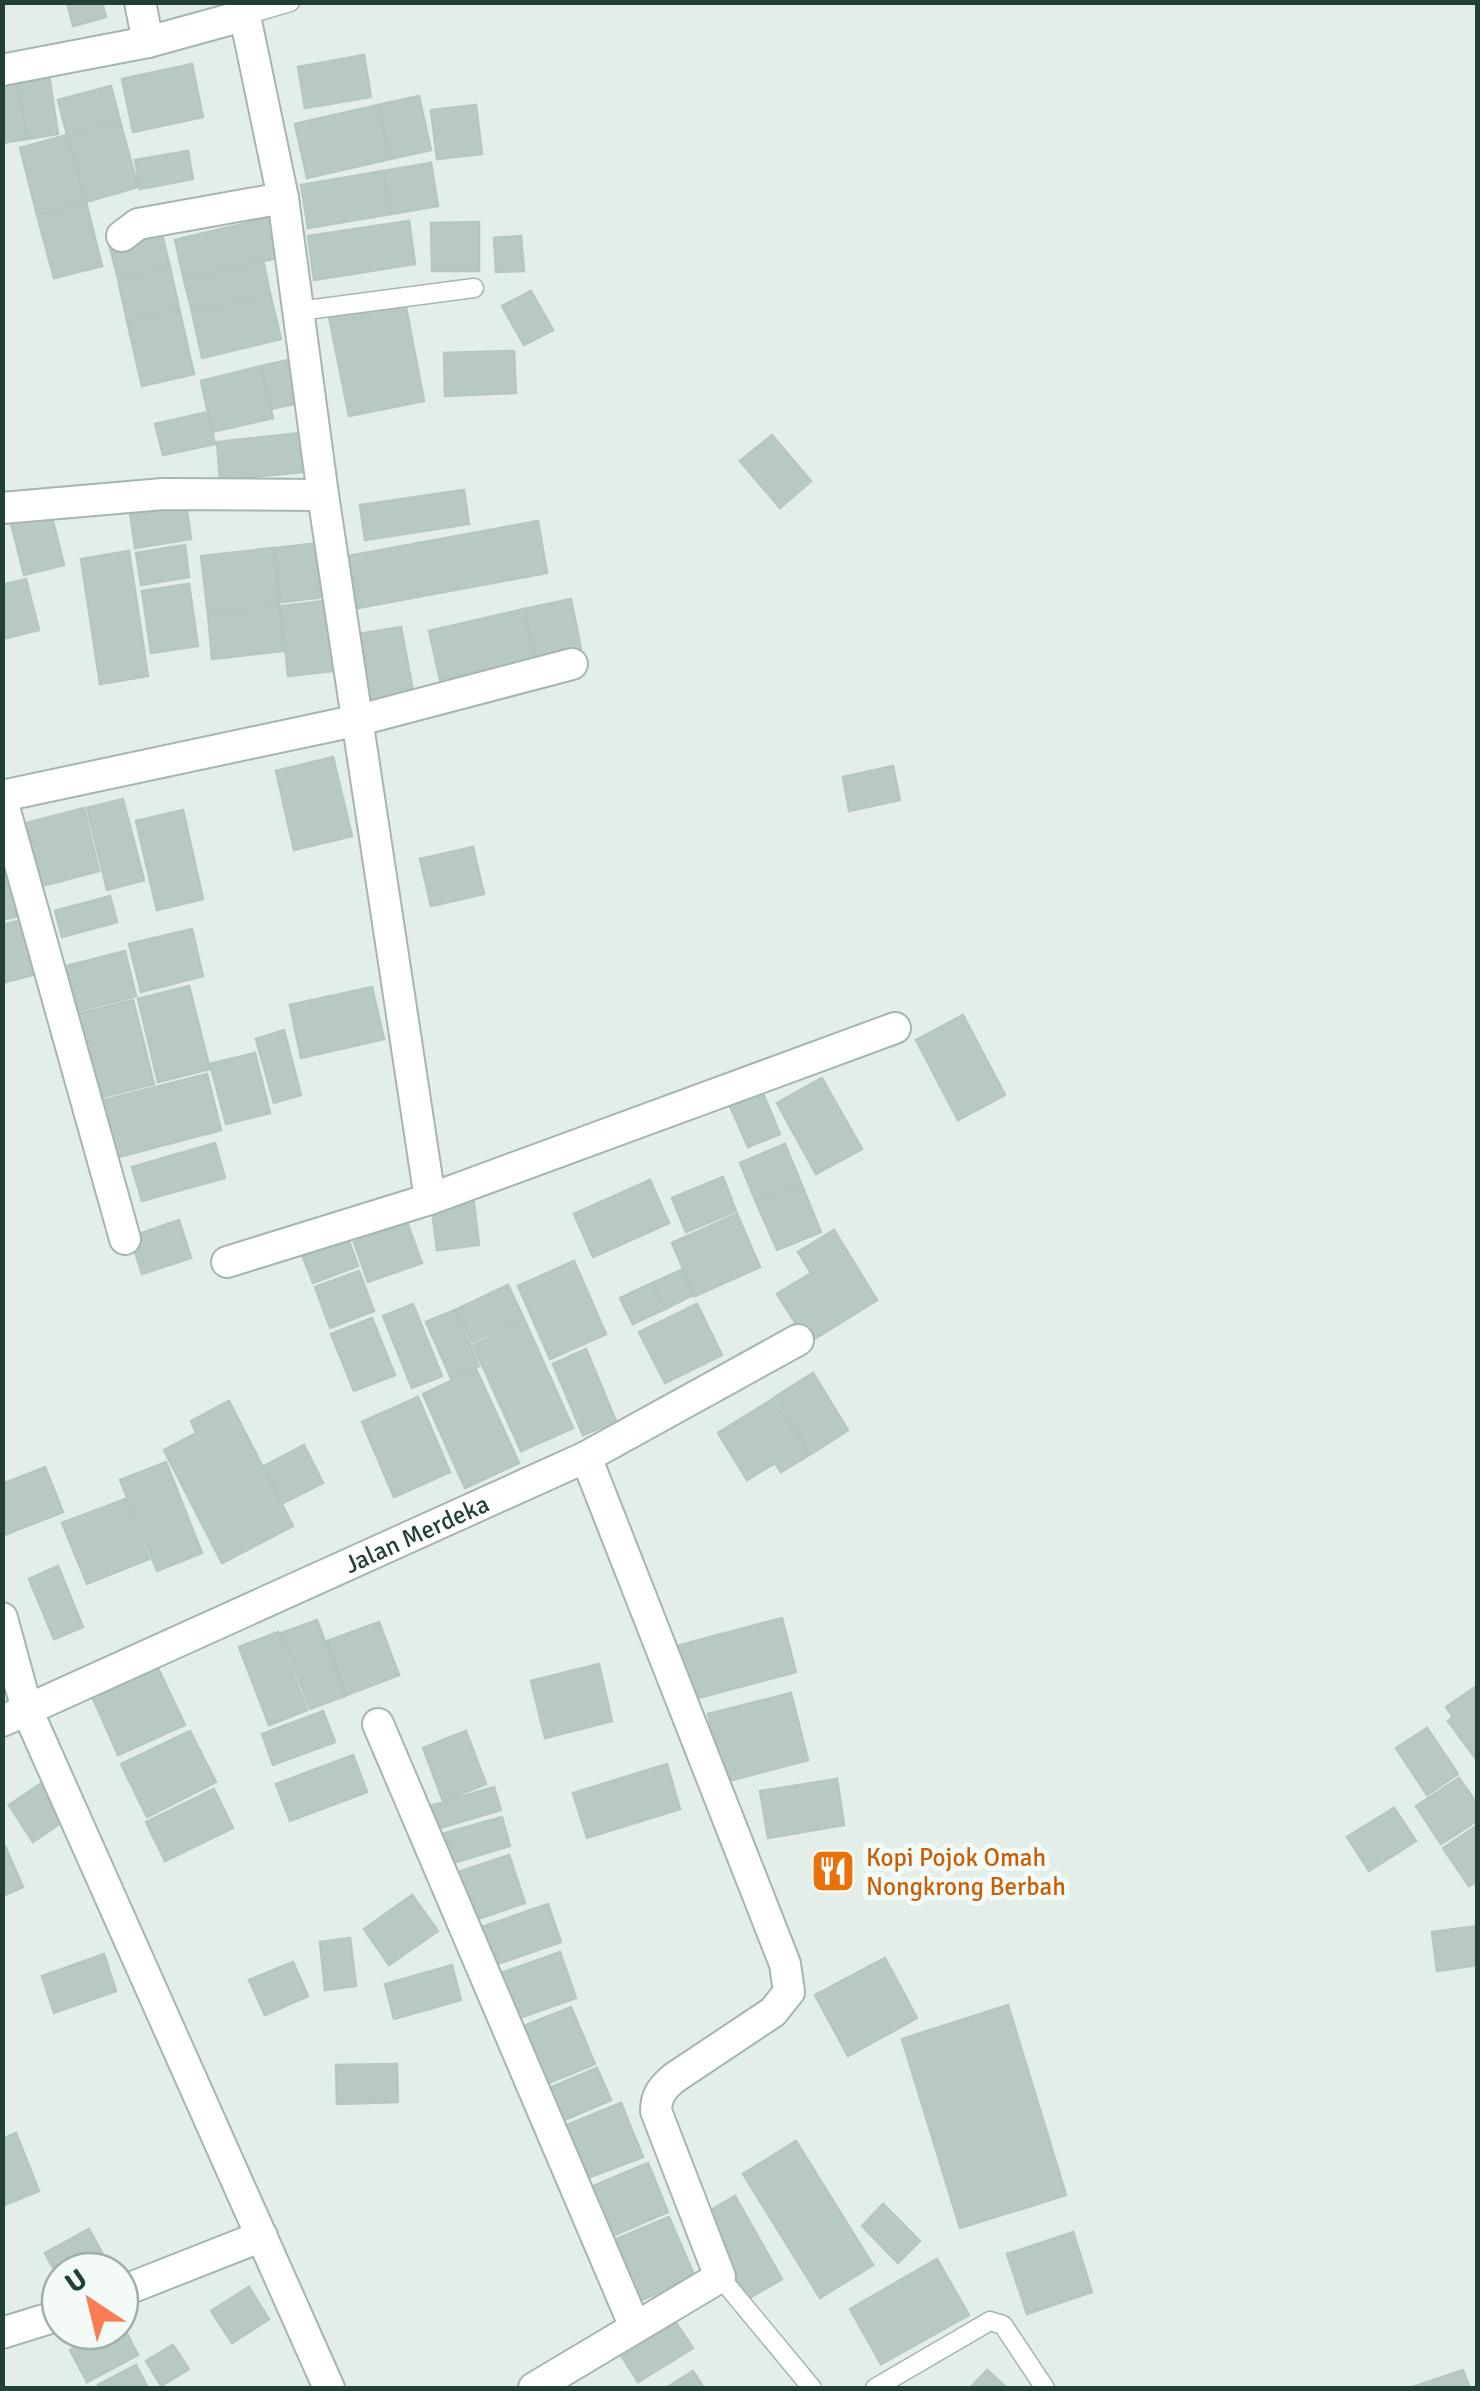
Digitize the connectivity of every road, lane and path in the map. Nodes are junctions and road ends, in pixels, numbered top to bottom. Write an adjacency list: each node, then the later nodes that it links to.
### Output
1 (140, 2): 4 (street)
2 (290, 2): 3 (lane)
3 (244, 9): 4 (street); 6 (street)
4 (148, 42): 5 (street)
5 (2, 70)
6 (283, 198): 7 (street); 9 (street)
7 (122, 236)
8 (474, 288): 9 (lane)
9 (298, 310): 10 (street)
10 (323, 494): 11 (street); 13 (street)
11 (2, 508)
12 (572, 664): 13 (street)
13 (359, 720): 14 (street); 16 (street)
14 (2, 798): 17 (street)
15 (895, 1028): 16 (street)
16 (430, 1199): 18 (street)
17 (125, 1239)
18 (227, 1262)
19 (798, 1340): 20 (street, Jalan Merdeka)
20 (586, 1456): 22 (street, Jalan Merdeka); 25 (street)
21 (2, 1618): 22 (street)
22 (15, 1716): 24 (street)
23 (378, 1724): 28 (street)
24 (262, 2236): 26 (street); 30 (street)
25 (720, 2278): 28 (street); 32 (lane)
26 (140, 2284)
27 (40, 2321): 29 (street)
28 (635, 2327): 31 (street)
29 (2, 2333)
30 (328, 2388)
31 (534, 2388)
32 (812, 2388)
33 (875, 2388): 34 (lane)
34 (1046, 2388)

